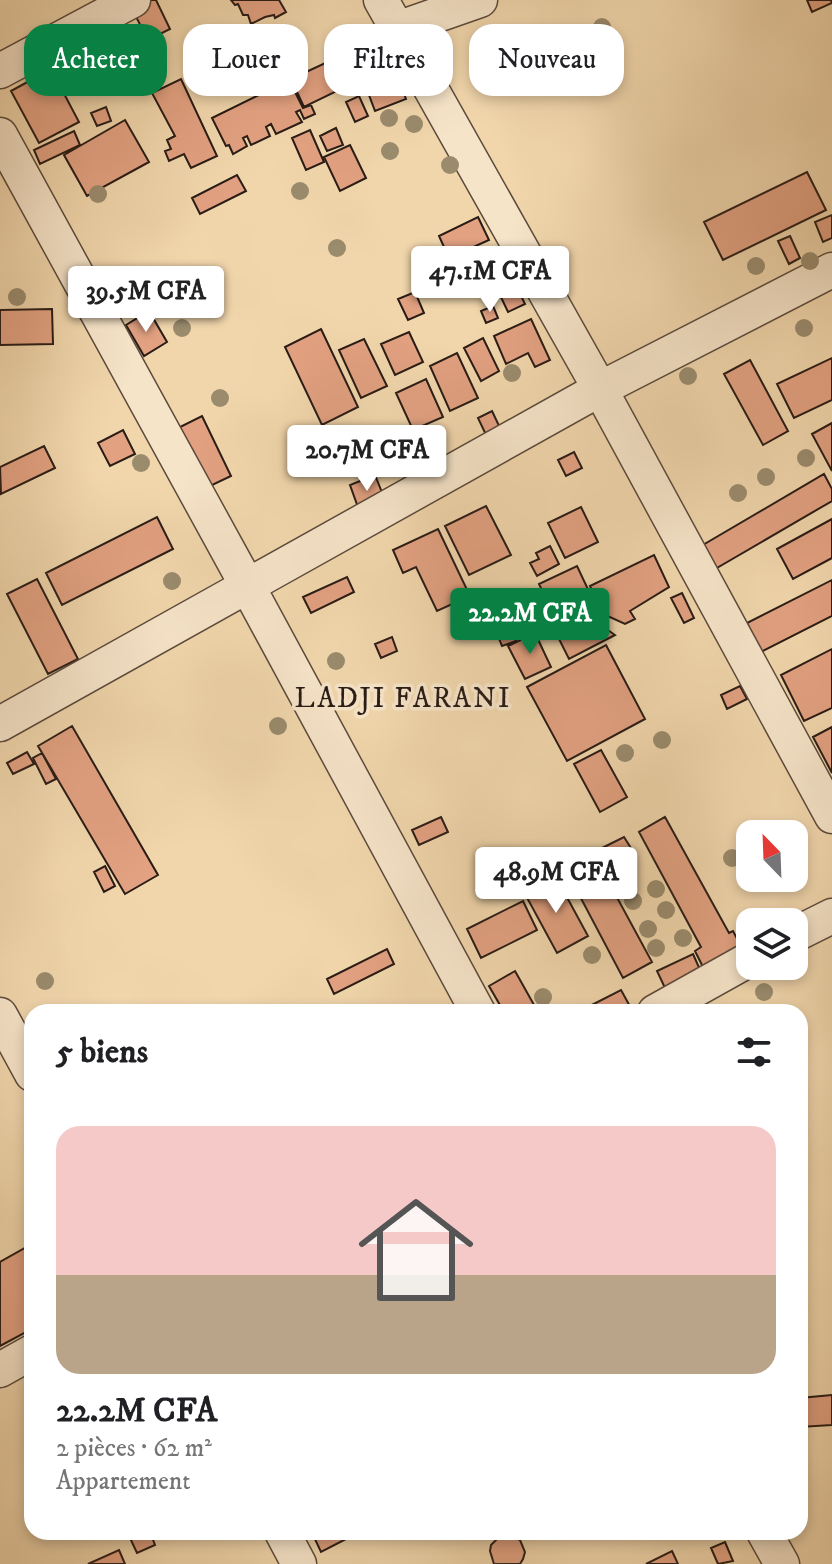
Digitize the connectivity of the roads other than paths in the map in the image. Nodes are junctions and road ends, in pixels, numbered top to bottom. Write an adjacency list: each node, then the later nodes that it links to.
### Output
1 (133, 0): 4 (street)
2 (480, 0): 3 (street)
3 (389, 15): 7 (street)
4 (0, 71)
5 (0, 135): 8 (street)
6 (832, 270): 7 (street)
7 (600, 389): 8 (street); 10 (street)
8 (248, 587): 9 (street); 14 (street)
9 (0, 724)
10 (832, 816)
11 (832, 916): 12 (street)
12 (808, 928)
13 (736, 967): 15 (street)
14 (474, 1004)
15 (669, 1004)
16 (0, 1015): 17 (street)
17 (24, 1059)
18 (24, 1356): 19 (street)
19 (0, 1370)
20 (286, 1540): 22 (street)
21 (768, 1540): 23 (street)
22 (299, 1564)
23 (782, 1564)

